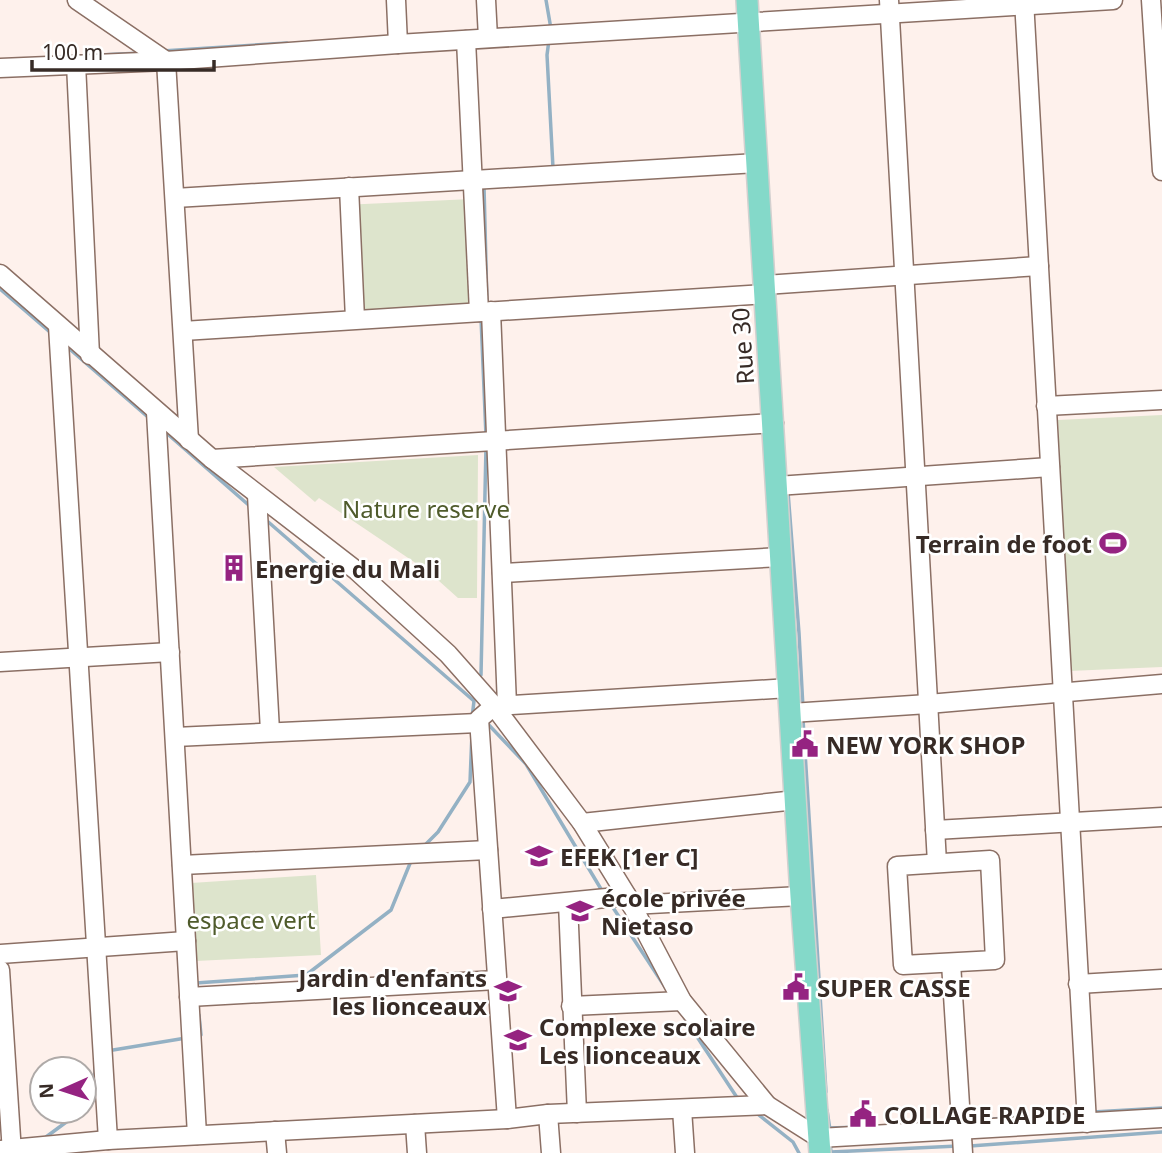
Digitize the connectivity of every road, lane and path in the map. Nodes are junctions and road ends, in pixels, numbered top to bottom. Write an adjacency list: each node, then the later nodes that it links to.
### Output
1 (77, 0): 13 (street)
2 (396, 0): 12 (street)
3 (486, 0): 10 (street)
4 (747, 0): 9 (main road, Rue 30)
5 (1113, 0): 7 (street)
6 (1151, 0): 16 (street)
7 (1024, 3): 8 (street); 22 (street)
8 (890, 7): 9 (street); 24 (street)
9 (748, 22): 10 (street); 17 (main road, Rue 30)
10 (488, 38): 11 (street)
11 (466, 40): 12 (street); 19 (street)
12 (398, 44): 13 (street)
13 (166, 61): 14 (street); 21 (street)
14 (76, 64): 15 (street); 30 (street)
15 (0, 68)
16 (1161, 127): 18 (street)
17 (757, 163): 19 (street); 25 (main road, Rue 30)
18 (1162, 171)
19 (481, 179): 20 (street); 26 (street)
20 (349, 187): 21 (street); 27 (street)
21 (175, 198): 29 (street)
22 (1039, 266): 24 (street); 32 (street)
23 (0, 274): 28 (street)
24 (904, 275): 25 (street); 39 (street)
25 (765, 289): 26 (street); 34 (main road, Rue 30)
26 (485, 311): 27 (street); 36 (street)
27 (355, 319): 29 (street)
28 (58, 326): 30 (street); 45 (street)
29 (183, 331): 35 (street)
30 (90, 355): 33 (street)
31 (1162, 400): 32 (street)
32 (1046, 406): 38 (street)
33 (156, 412): 35 (street); 44 (street)
34 (774, 422): 36 (street); 40 (main road, Rue 30)
35 (189, 440): 37 (street)
36 (490, 440): 37 (street); 43 (street)
37 (212, 459): 41 (street)
38 (1050, 467): 39 (street); 49 (street)
39 (915, 476): 40 (street); 50 (street)
40 (778, 486): 42 (main road, Rue 30)
41 (257, 495): 51 (street); 54 (street)
42 (781, 557): 43 (street); 48 (main road, Rue 30)
43 (502, 573): 51 (street)
44 (170, 652): 45 (street); 55 (street)
45 (79, 656): 46 (street); 69 (street)
46 (0, 662)
47 (1162, 684): 49 (street)
48 (789, 688): 51 (street); 52 (main road, Rue 30)
49 (1062, 692): 50 (street); 59 (street)
50 (928, 704): 52 (street); 60 (street)
51 (500, 705): 53 (street); 58 (street)
52 (791, 713): 56 (main road, Rue 30)
53 (478, 723): 54 (street); 61 (street)
54 (270, 731): 55 (street)
55 (175, 737): 63 (street)
56 (796, 800): 58 (street); 64 (main road, Rue 30)
57 (1162, 817): 59 (street)
58 (582, 823): 65 (street)
59 (1069, 823): 60 (street); 75 (street)
60 (935, 830): 62 (street)
61 (488, 850): 63 (street); 67 (street)
62 (937, 863): 71 (street); 71 (street)
63 (182, 865): 68 (street)
64 (801, 896): 65 (street); 93 (main road, Rue 30)
65 (629, 901): 66 (street); 77 (street)
66 (568, 903): 67 (street); 78 (street)
67 (492, 908): 74 (street)
68 (186, 941): 69 (street); 76 (street)
69 (97, 947): 70 (street); 91 (street)
70 (0, 954)
71 (951, 962): 88 (street)
72 (0, 970): 79 (street)
73 (1162, 979): 75 (street)
74 (497, 980): 76 (street); 85 (street)
75 (1078, 984): 86 (street)
76 (189, 997): 90 (street)
77 (682, 1001): 78 (street); 80 (street)
78 (571, 1006): 82 (street)
79 (2, 1007): 94 (street)
80 (767, 1105): 81 (street); 93 (street)
81 (682, 1109): 82 (street); 98 (street)
82 (577, 1113): 83 (street)
83 (548, 1114): 85 (street); 97 (street)
84 (1162, 1118): 86 (street)
85 (506, 1119): 87 (street)
86 (1087, 1123): 88 (street)
87 (415, 1124): 89 (street); 96 (street)
88 (961, 1130): 93 (street); 99 (street)
89 (275, 1131): 90 (street); 95 (street)
90 (197, 1135): 92 (street)
91 (108, 1140): 92 (street); 94 (street)
92 (147, 1145)
93 (819, 1146)
94 (9, 1151)
95 (277, 1153)
96 (417, 1153)
97 (551, 1153)
98 (685, 1153)
99 (963, 1153)

